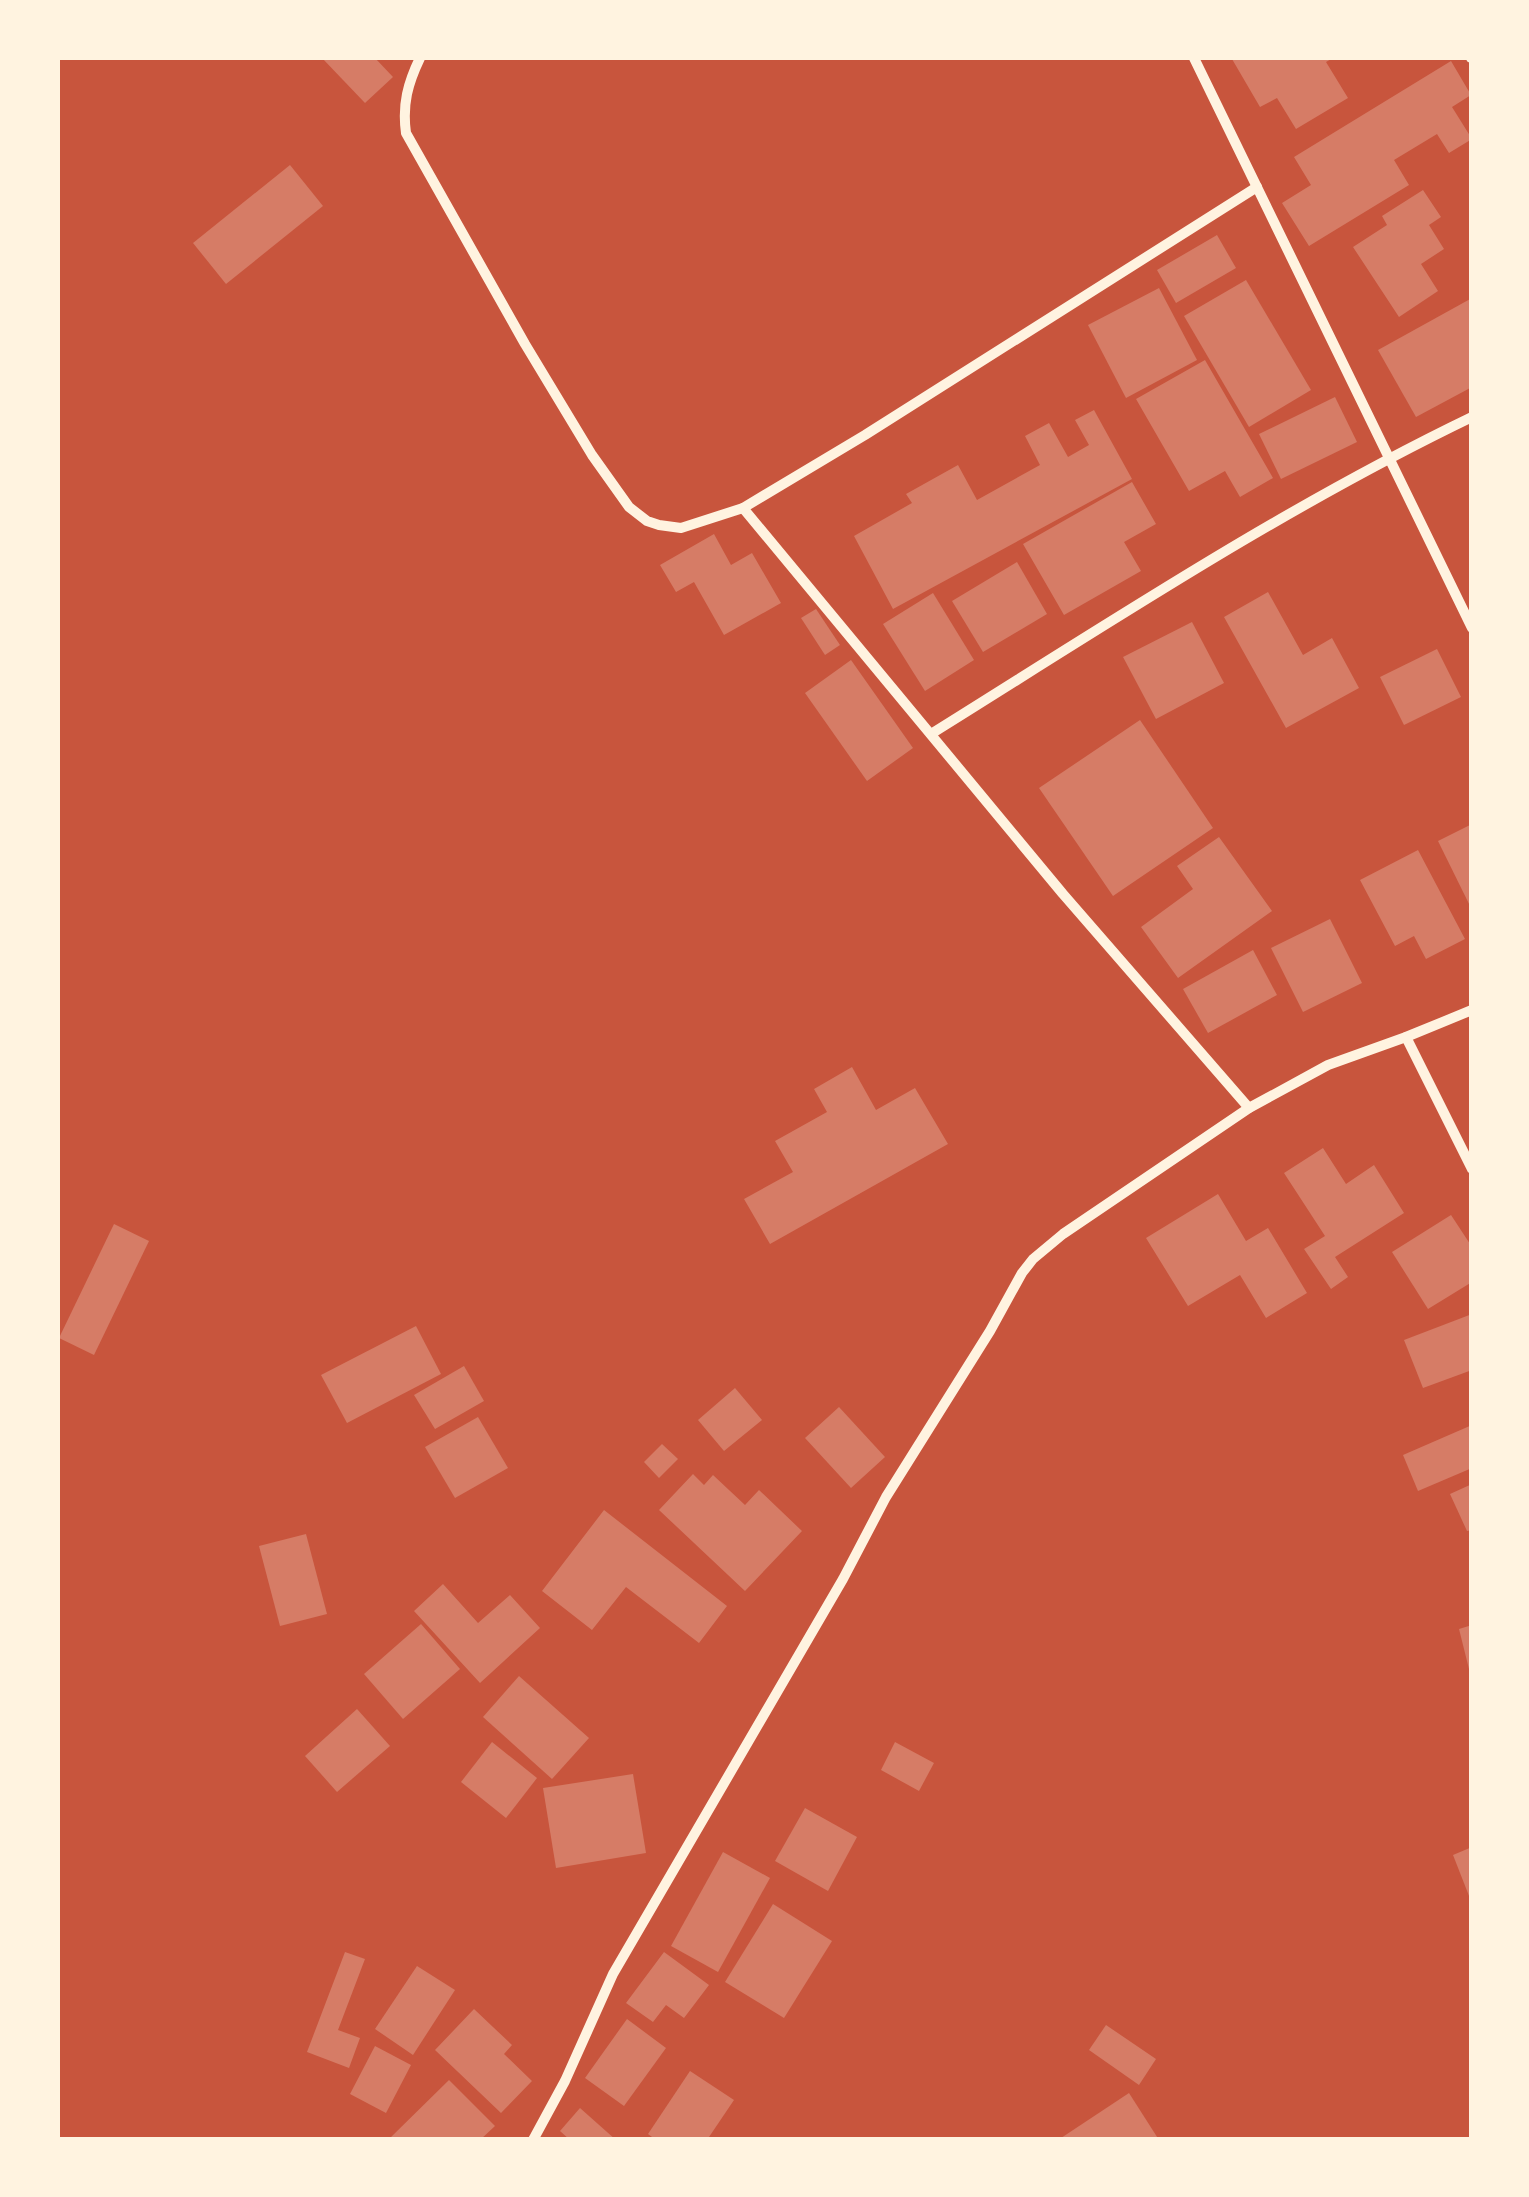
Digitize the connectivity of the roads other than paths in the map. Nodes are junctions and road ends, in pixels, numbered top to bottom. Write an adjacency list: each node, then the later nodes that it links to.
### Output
1 (420, 58): 6 (street)
2 (1194, 58): 3 (street)
3 (1257, 187): 5 (street); 6 (street)
4 (1472, 417): 5 (street)
5 (1388, 458): 7 (street); 8 (street)
6 (743, 508): 8 (street)
7 (1472, 628)
8 (931, 734): 11 (street)
9 (1472, 1010): 10 (street)
10 (1406, 1037): 11 (street); 12 (street)
11 (1249, 1108): 13 (street)
12 (1472, 1169)
13 (533, 2140)

